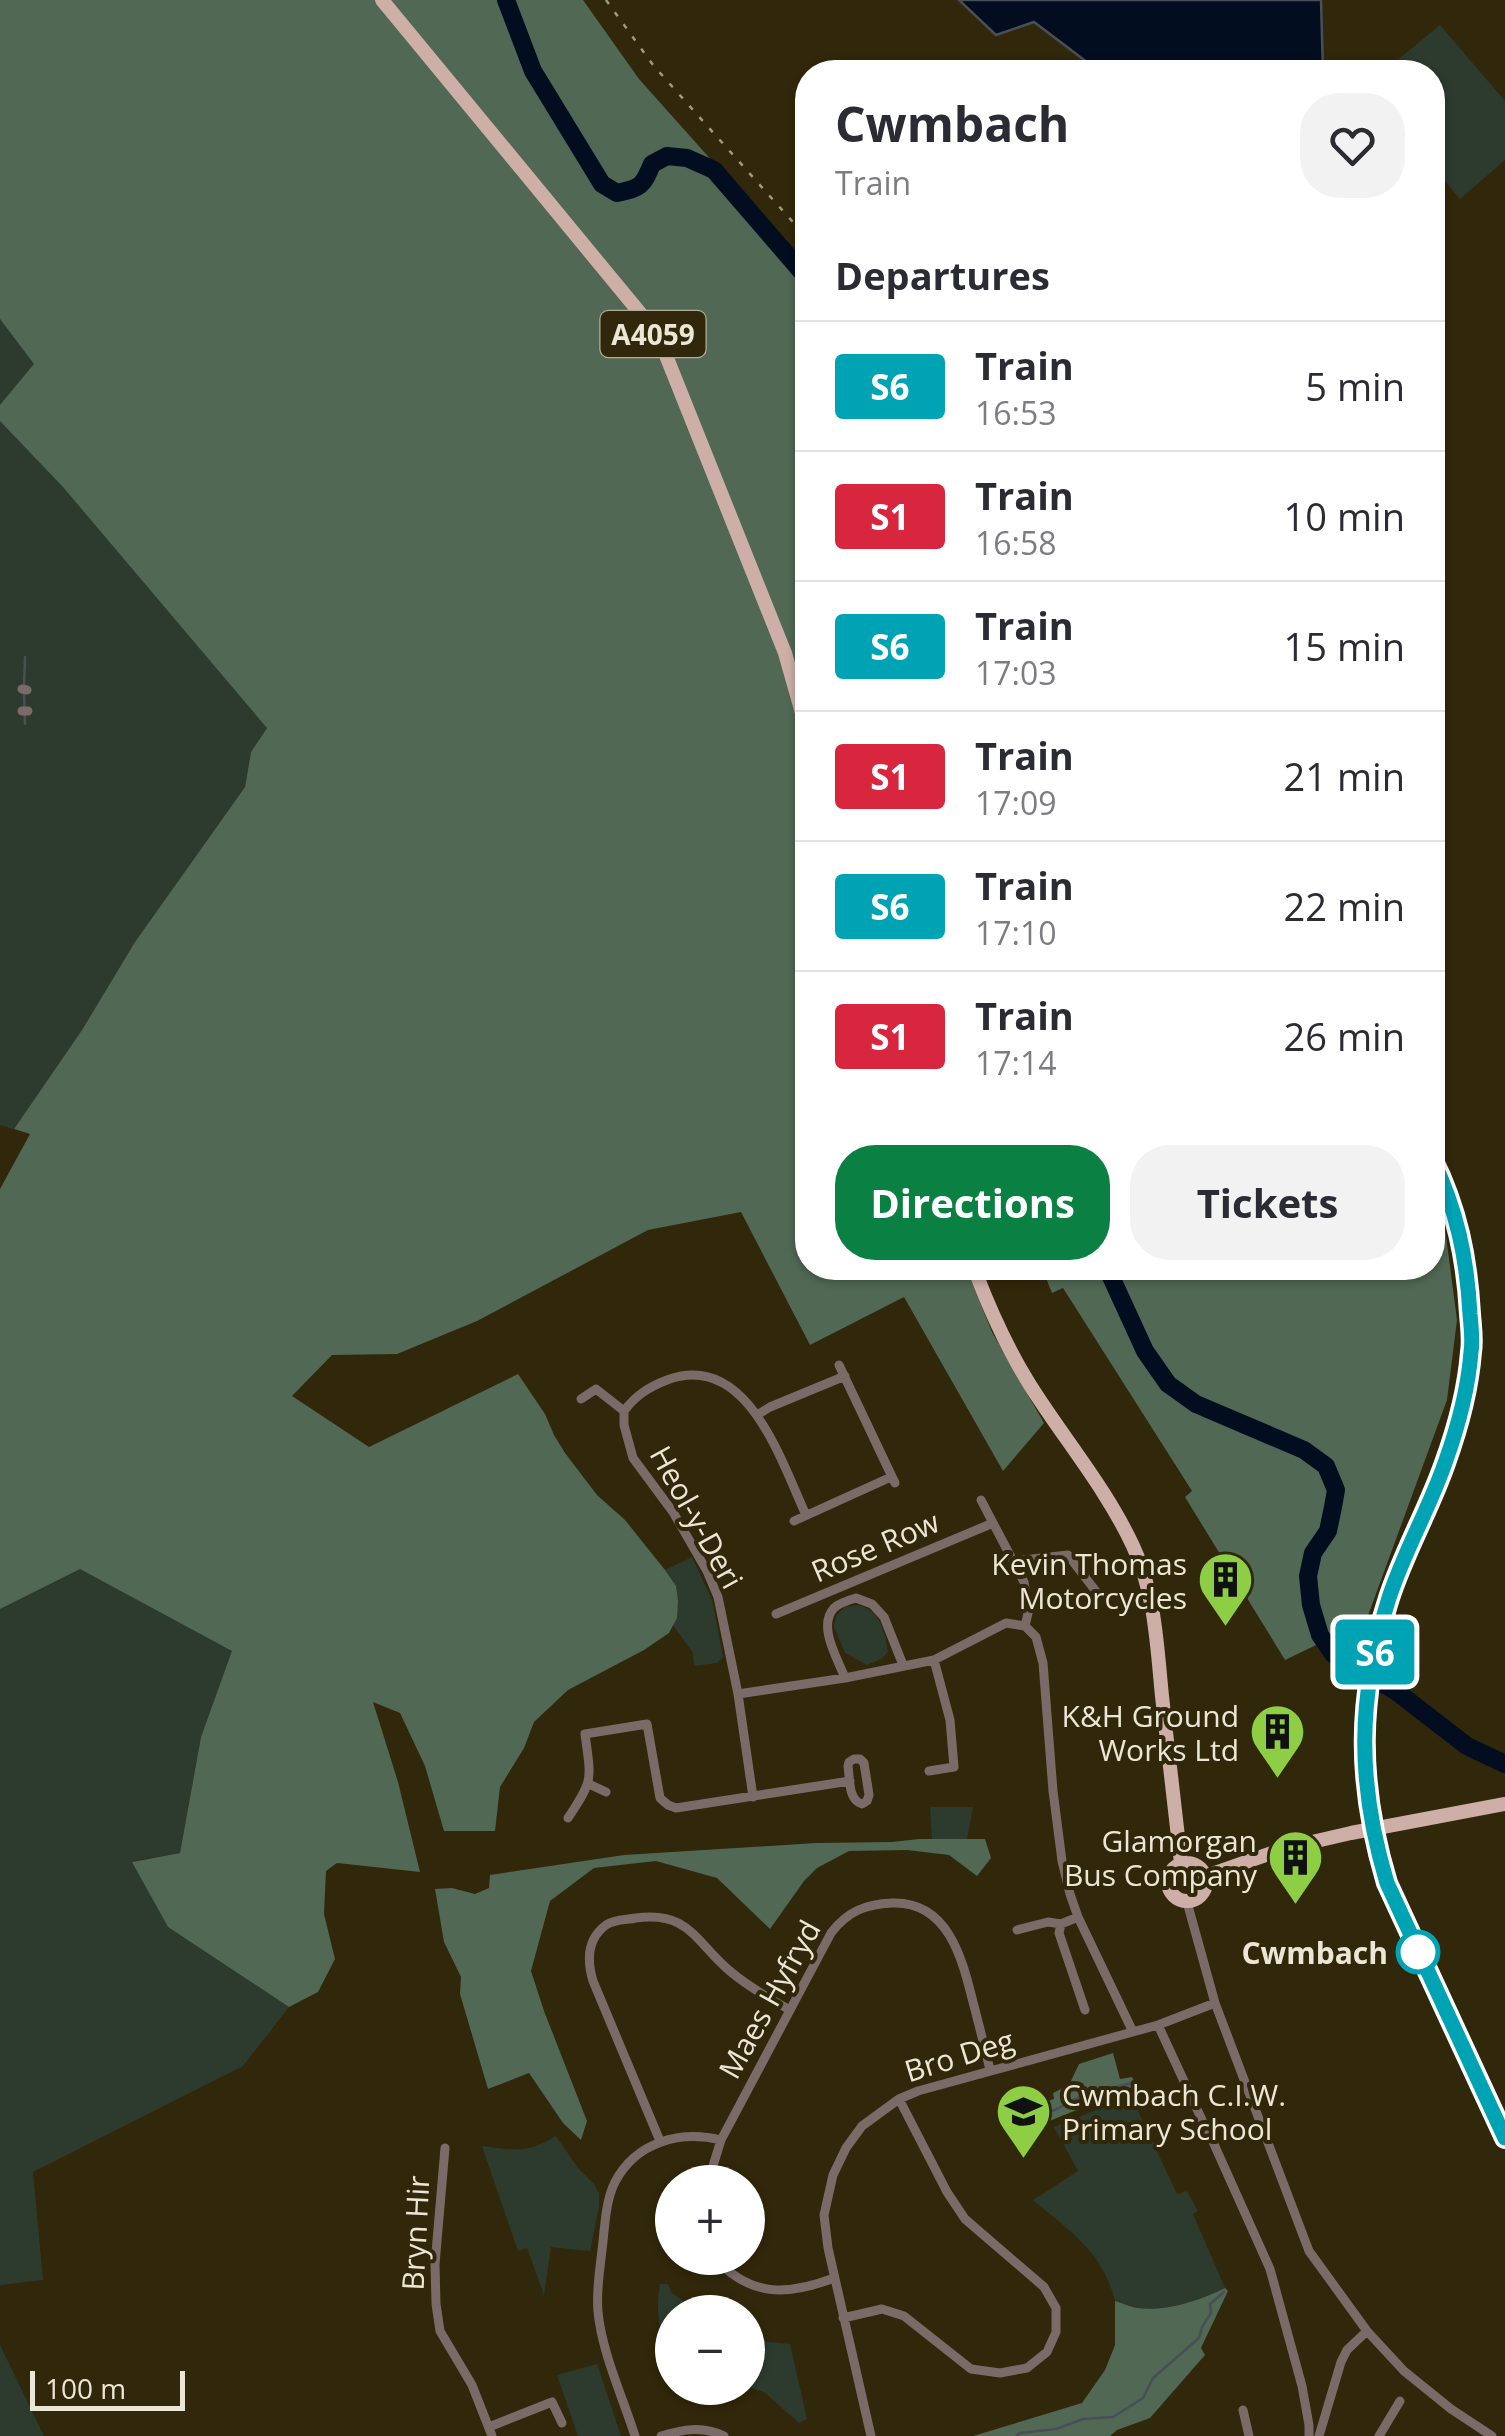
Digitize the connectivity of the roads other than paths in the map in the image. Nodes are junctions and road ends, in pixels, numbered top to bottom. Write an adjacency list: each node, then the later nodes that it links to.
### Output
1 (382, 0): 2 (main road, A4059)
2 (795, 688)
3 (979, 1280): 28 (main road)
4 (840, 1365): 5 (street)
5 (845, 1376): 8 (street); 10 (street)
6 (581, 1399): 7 (street)
7 (624, 1410): 8 (street); 20 (street, Heol-y-Deri)
8 (757, 1415): 10 (street)
9 (981, 1500): 12 (street)
10 (806, 1515): 11 (street)
11 (794, 1521)
12 (992, 1524): 13 (street); 15 (street, Rose Row)
13 (1013, 1562): 14 (street); 16 (street)
14 (1098, 1594)
15 (776, 1614)
16 (1025, 1626): 17 (street); 31 (street)
17 (934, 1660): 18 (street); 21 (street)
18 (903, 1665): 19 (street); 19 (street)
19 (845, 1678): 20 (street)
20 (738, 1694): 25 (street, Heol-y-Deri)
21 (928, 1771)
22 (850, 1781): 25 (street)
23 (589, 1784): 24 (street); 25 (street); 27 (street)
24 (606, 1792)
25 (754, 1797)
26 (1502, 1804): 29 (main road)
27 (568, 1818)
28 (1182, 1864): 29 (main road); 30 (main road)
29 (1206, 1876): 30 (main road)
30 (1187, 1902): 34 (street)
31 (1078, 1916): 32 (street); 38 (street)
32 (1061, 1924): 33 (street); 36 (street)
33 (1017, 1930)
34 (1215, 2002): 37 (street, Bro Deg); 50 (street)
35 (790, 2010): 39 (street, Maes Hyfryd); 43 (street, Maes Hyfryd); 44 (street)
36 (1085, 2010)
37 (1158, 2025): 38 (street, Bro Deg); 41 (street)
38 (1133, 2032): 39 (street, Bro Deg)
39 (990, 2070): 40 (street, Bro Deg)
40 (899, 2098): 48 (street, Bro Deg); 49 (street)
41 (1202, 2120)
42 (1209, 2133): 61 (street)
43 (721, 2140): 44 (street); 46 (street, Maes Hyfryd)
44 (660, 2141): 56 (street)
45 (445, 2148): 54 (street, Bryn Hir)
46 (713, 2165)
47 (733, 2275): 48 (street)
48 (834, 2278): 49 (street, Bro Deg)
49 (843, 2318): 59 (street, Bro Deg)
50 (1367, 2331): 55 (street); 63 (street)
51 (1400, 2402): 62 (street)
52 (1244, 2410): 60 (street)
53 (562, 2423): 54 (street, Bryn Hir)
54 (490, 2432)
55 (1322, 2435)
56 (635, 2436)
57 (662, 2436): 58 (street)
58 (724, 2436)
59 (872, 2436)
60 (1249, 2436)
61 (1309, 2436)
62 (1379, 2436)
63 (1492, 2436)

